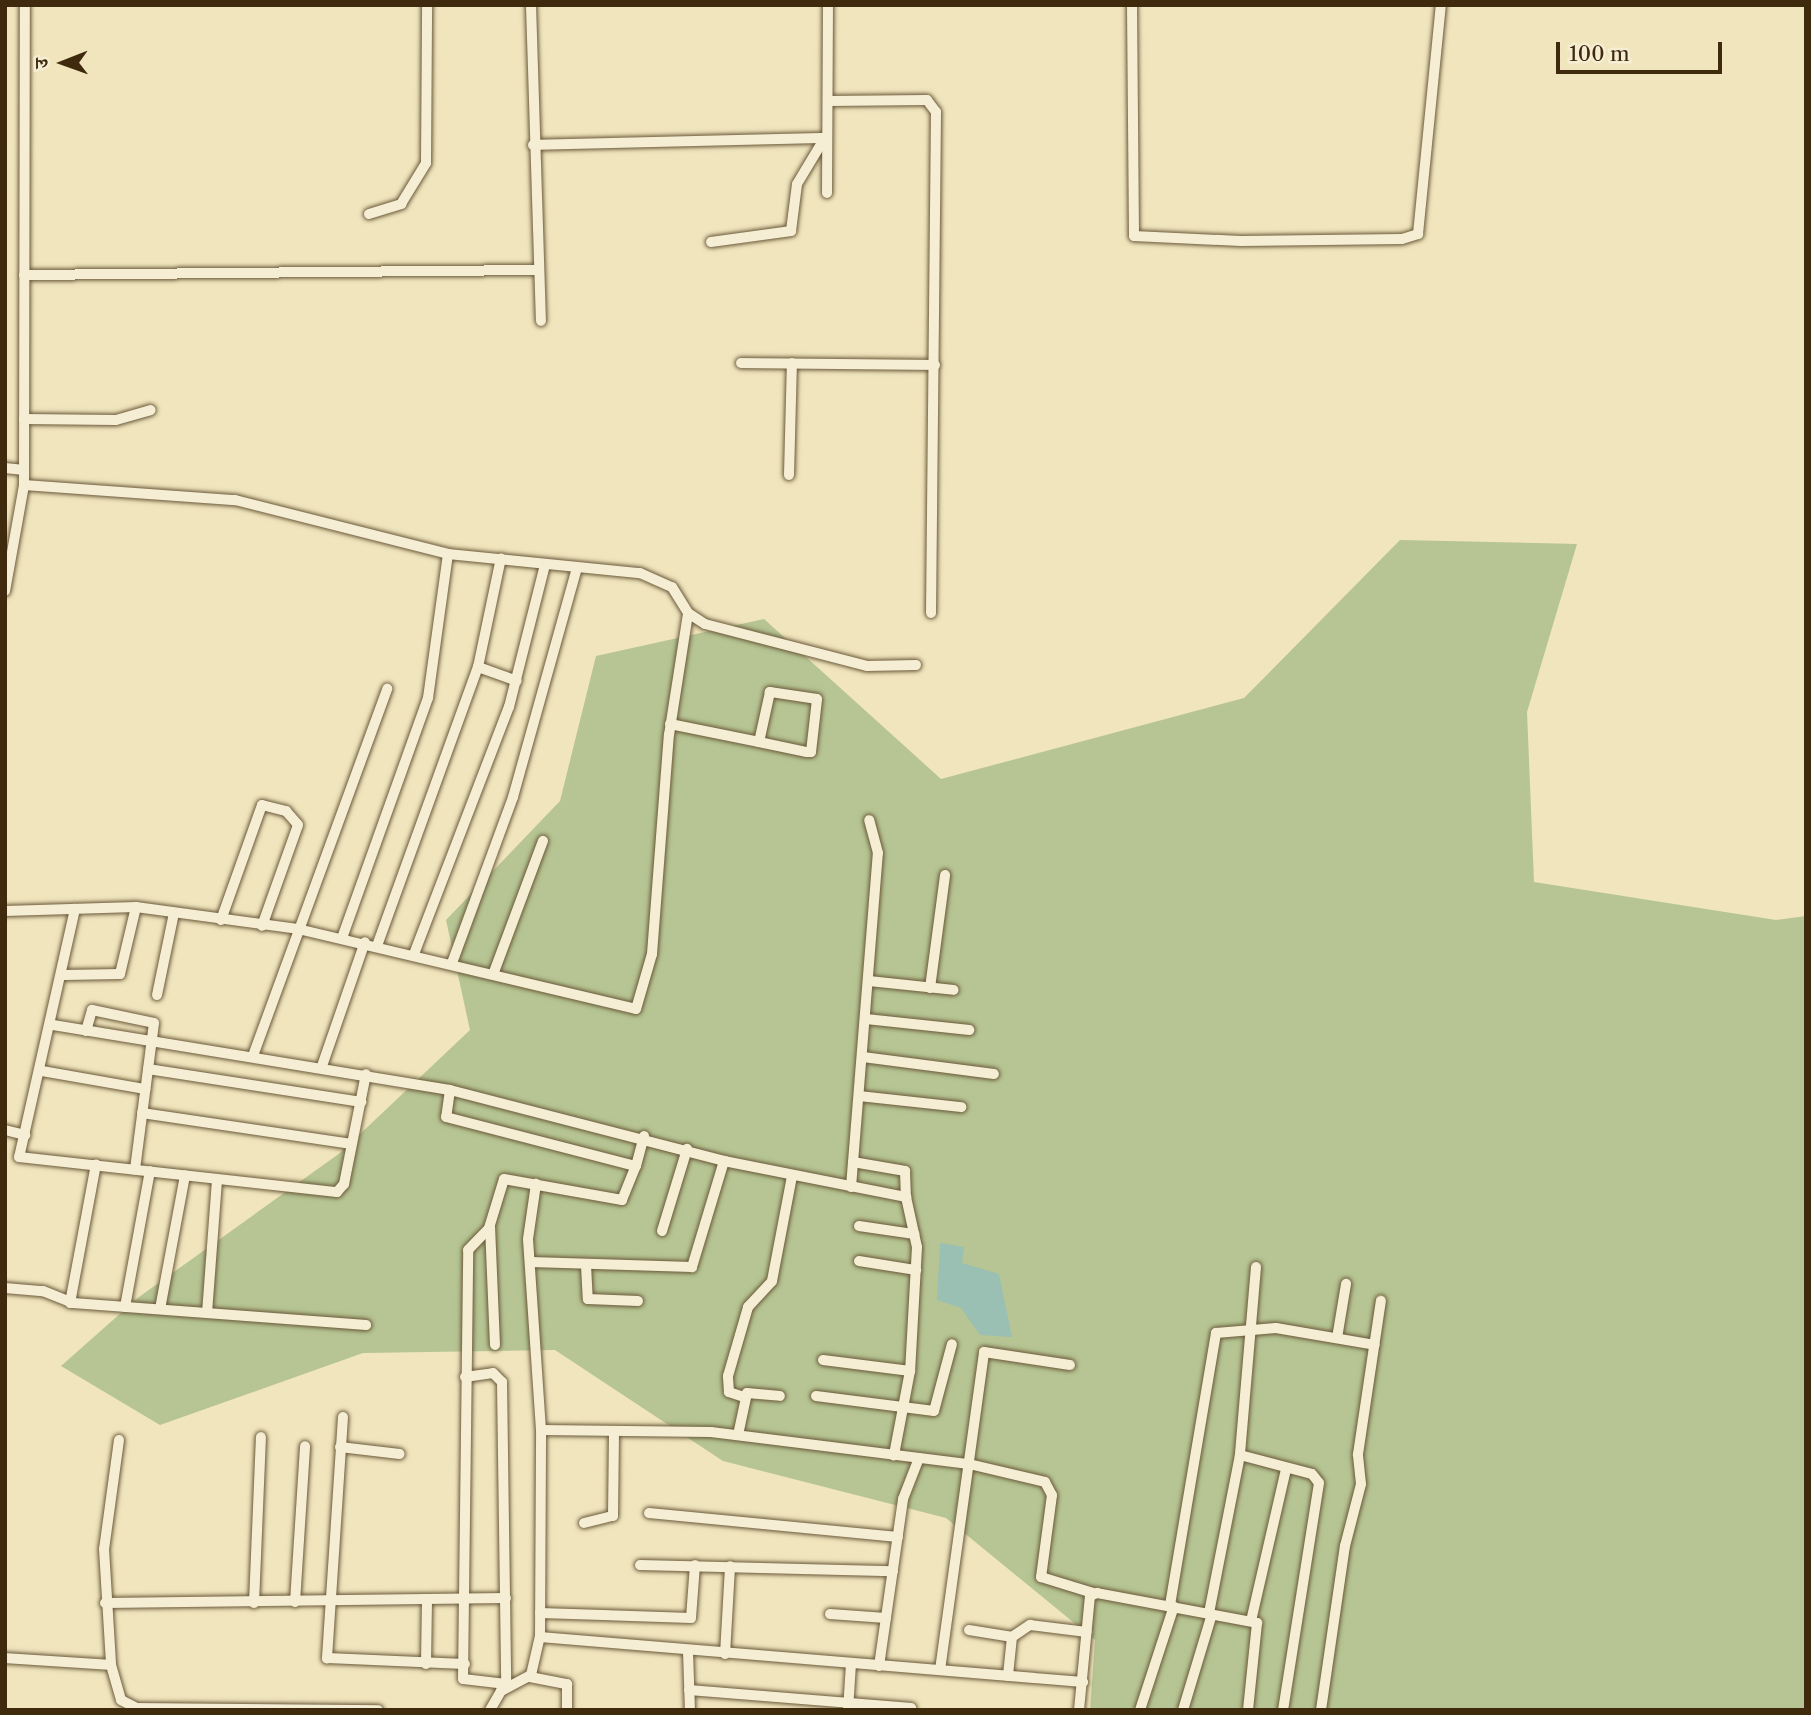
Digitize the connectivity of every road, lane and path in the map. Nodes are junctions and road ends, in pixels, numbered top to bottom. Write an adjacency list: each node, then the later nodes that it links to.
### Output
1 (25, 5): 14 (street)
2 (427, 5): 11 (street)
3 (531, 5): 9 (street)
4 (828, 5): 7 (street)
5 (1132, 5): 6 (street)
6 (1441, 5)
7 (828, 100): 8 (street); 18 (street)
8 (823, 139): 9 (street); 10 (street); 12 (street)
9 (533, 145): 13 (street)
10 (827, 193)
11 (369, 214)
12 (710, 242)
13 (537, 270): 14 (street); 15 (street)
14 (24, 275): 20 (street)
15 (541, 321)
16 (741, 363): 17 (street)
17 (792, 363): 18 (street); 23 (street)
18 (935, 365): 31 (street)
19 (151, 410): 20 (street)
20 (24, 419): 22 (street)
21 (5, 468): 22 (street)
22 (24, 470): 24 (street)
23 (789, 475)
24 (24, 485): 25 (street); 29 (street)
25 (448, 554): 26 (street); 48 (street)
26 (501, 558): 27 (street); 33 (street)
27 (545, 565): 28 (street); 34 (street)
28 (577, 568): 30 (street); 52 (street)
29 (5, 592)
30 (688, 613): 32 (street); 36 (street)
31 (931, 613)
32 (916, 665)
33 (478, 667): 34 (street); 50 (street)
34 (517, 681): 51 (street)
35 (387, 689): 47 (street)
36 (670, 724): 37 (street); 53 (street)
37 (759, 742): 37 (street)
38 (869, 820): 55 (street)
39 (543, 841): 53 (street)
40 (945, 875): 56 (street)
41 (136, 907): 42 (street); 44 (street); 54 (street)
42 (75, 909): 43 (street); 54 (street)
43 (5, 911)
44 (174, 913): 45 (street); 58 (street)
45 (221, 920): 46 (street); 46 (street)
46 (262, 926): 47 (street)
47 (298, 929): 48 (street); 64 (street)
48 (342, 938): 49 (street)
49 (365, 942): 50 (street); 66 (street)
50 (378, 943): 51 (street)
51 (414, 954): 52 (street)
52 (452, 963): 53 (street)
53 (494, 972)
54 (64, 975): 60 (street)
55 (869, 981): 56 (street); 59 (street)
56 (930, 988): 57 (street)
57 (954, 990)
58 (157, 995)
59 (866, 1019): 61 (street); 65 (street)
60 (53, 1025): 62 (street); 68 (street)
61 (969, 1030)
62 (86, 1031): 63 (street); 63 (street)
63 (152, 1039): 64 (street); 67 (street)
64 (254, 1053): 66 (street)
65 (863, 1057): 70 (street); 73 (street)
66 (322, 1066): 69 (street)
67 (148, 1069): 71 (street); 74 (street)
68 (42, 1071): 71 (street); 78 (street)
69 (366, 1074): 72 (street); 74 (street)
70 (994, 1074)
71 (145, 1089): 76 (street)
72 (450, 1090): 79 (street); 85 (street)
73 (859, 1096): 75 (street); 83 (street)
74 (361, 1102): 80 (street)
75 (961, 1107)
76 (142, 1114): 80 (street); 86 (street)
77 (5, 1130): 78 (street)
78 (25, 1135): 84 (street)
79 (644, 1136): 81 (street); 85 (street)
80 (352, 1144): 90 (street)
81 (687, 1149): 82 (street); 96 (street)
82 (724, 1161): 89 (street); 100 (street)
83 (853, 1163): 92 (street); 93 (street)
84 (96, 1164): 86 (street); 107 (street)
85 (636, 1166): 91 (street)
86 (135, 1170): 87 (street)
87 (150, 1171): 88 (street); 108 (street)
88 (185, 1175): 90 (street); 109 (street)
89 (792, 1176): 92 (street); 123 (street)
90 (217, 1179): 110 (street)
91 (536, 1184): 94 (street); 99 (street)
92 (851, 1187): 93 (street)
93 (906, 1197): 97 (street)
94 (490, 1226): 115 (street); 120 (street)
95 (859, 1226): 97 (street)
96 (662, 1231)
97 (915, 1234): 102 (street)
98 (859, 1261): 102 (street)
99 (531, 1262): 100 (street); 126 (street)
100 (586, 1265): 105 (street)
101 (1256, 1267): 112 (street)
102 (916, 1270): 119 (street)
103 (1346, 1284): 113 (street)
104 (5, 1288): 107 (street)
105 (638, 1301)
106 (1381, 1301): 116 (street)
107 (71, 1303): 108 (street)
108 (125, 1307): 109 (street)
109 (160, 1309): 110 (street)
110 (207, 1313): 111 (street)
111 (366, 1325)
112 (1255, 1328): 113 (street); 135 (street); 154 (street)
113 (1337, 1338): 116 (street)
114 (952, 1343): 124 (street)
115 (495, 1345)
116 (1375, 1345): 190 (street)
117 (822, 1360): 119 (street)
118 (1070, 1365): 137 (street)
119 (910, 1371): 124 (street)
120 (465, 1377): 147 (street); 148 (street)
121 (816, 1395): 124 (street)
122 (780, 1396): 123 (street)
123 (744, 1397): 128 (street)
124 (903, 1410): 134 (street)
125 (343, 1417): 132 (street)
126 (541, 1430): 127 (street); 155 (street)
127 (614, 1431): 128 (street); 140 (street)
128 (738, 1436): 134 (street)
129 (261, 1437): 153 (street)
130 (118, 1440): 152 (street)
131 (305, 1446): 150 (street)
132 (340, 1447): 133 (street); 151 (street)
133 (400, 1454)
134 (894, 1455): 136 (street)
135 (1240, 1455): 138 (street); 157 (street)
136 (919, 1458): 137 (street); 141 (street)
137 (969, 1464): 146 (street); 172 (street)
138 (1286, 1469): 159 (street); 189 (street)
139 (649, 1513): 141 (street)
140 (584, 1523)
141 (898, 1537): 145 (street)
142 (640, 1565): 143 (street)
143 (695, 1565): 144 (street); 155 (street)
144 (730, 1566): 145 (street); 165 (street)
145 (893, 1571): 158 (street)
146 (1093, 1593): 154 (street); 161 (street)
147 (467, 1598): 148 (street); 149 (street); 168 (street)
148 (506, 1598): 176 (street)
149 (427, 1600): 151 (street); 167 (street)
150 (295, 1602): 151 (street); 153 (street)
151 (328, 1602): 167 (street)
152 (105, 1603): 153 (street); 170 (street)
153 (254, 1603)
154 (1172, 1606): 157 (street); 186 (street)
155 (540, 1613): 162 (street)
156 (830, 1614): 158 (street)
157 (1210, 1614): 159 (street); 187 (street)
158 (886, 1618): 171 (street)
159 (1251, 1621): 188 (street)
160 (969, 1630): 163 (street)
161 (1087, 1632): 163 (street); 175 (street)
162 (540, 1637): 164 (street); 174 (street)
163 (1012, 1637): 173 (street)
164 (688, 1651): 165 (street); 177 (street)
165 (725, 1654): 169 (street)
166 (5, 1658): 170 (street)
167 (426, 1664): 168 (street)
168 (466, 1664): 176 (street)
169 (851, 1664): 171 (street); 178 (street)
170 (111, 1665): 180 (street)
171 (879, 1666): 172 (street)
172 (940, 1670): 173 (street)
173 (1008, 1676): 175 (street)
174 (530, 1678): 176 (street); 183 (street)
175 (1083, 1682): 185 (street)
176 (506, 1686): 182 (street)
177 (689, 1690): 178 (street); 184 (street)
178 (848, 1706): 179 (street)
179 (911, 1708)
180 (364, 1709): 181 (street)
181 (378, 1710)
182 (490, 1710)
183 (567, 1710)
184 (690, 1710)
185 (1079, 1710)
186 (1140, 1710)
187 (1183, 1710)
188 (1248, 1710)
189 (1283, 1710)
190 (1321, 1710)

